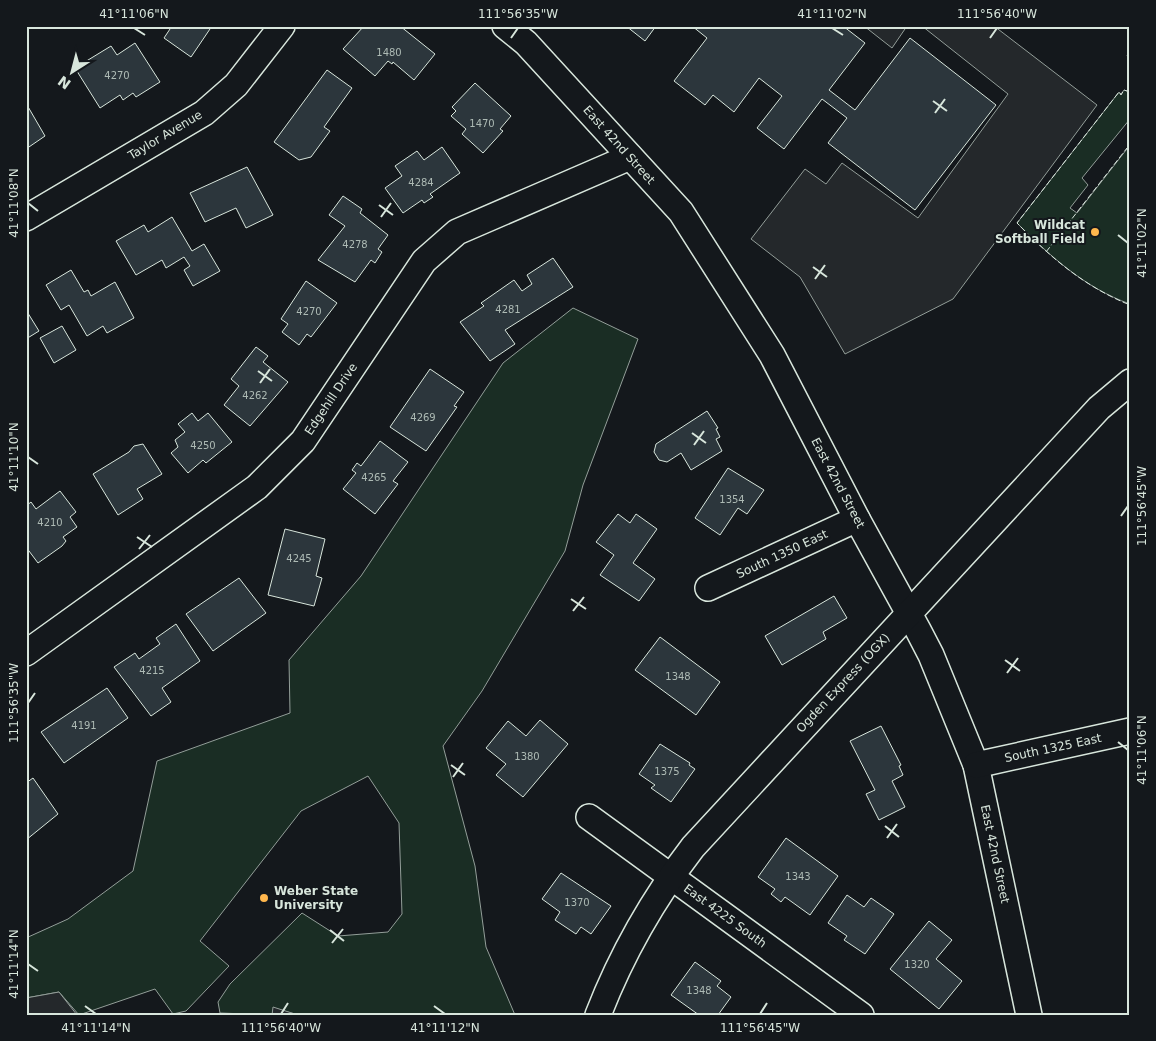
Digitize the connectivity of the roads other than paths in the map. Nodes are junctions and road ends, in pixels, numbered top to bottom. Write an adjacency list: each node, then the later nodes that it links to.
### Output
1 (282, 26): 4 (street, Taylor Avenue)
2 (506, 26): 3 (street, East 42nd Street)
3 (630, 157): 6 (street, East 42nd Street); 9 (street, Edgehill Drive)
4 (26, 218)
5 (1130, 382): 8 (street, Ogden Express (OGX))
6 (857, 519): 7 (street, South 1350 East); 8 (street, East 42nd Street)
7 (708, 588)
8 (908, 614): 11 (street, East 42nd Street); 13 (street, Ogden Express (OGX))
9 (26, 653)
10 (1130, 732): 11 (street, South 1325 East)
11 (976, 765): 16 (street, East 42nd Street)
12 (589, 817): 13 (street, East 4225 South)
13 (671, 876): 14 (street, Ogden Express (OGX)); 15 (street, East 4225 South)
14 (598, 1015)
15 (861, 1015)
16 (1029, 1015)

